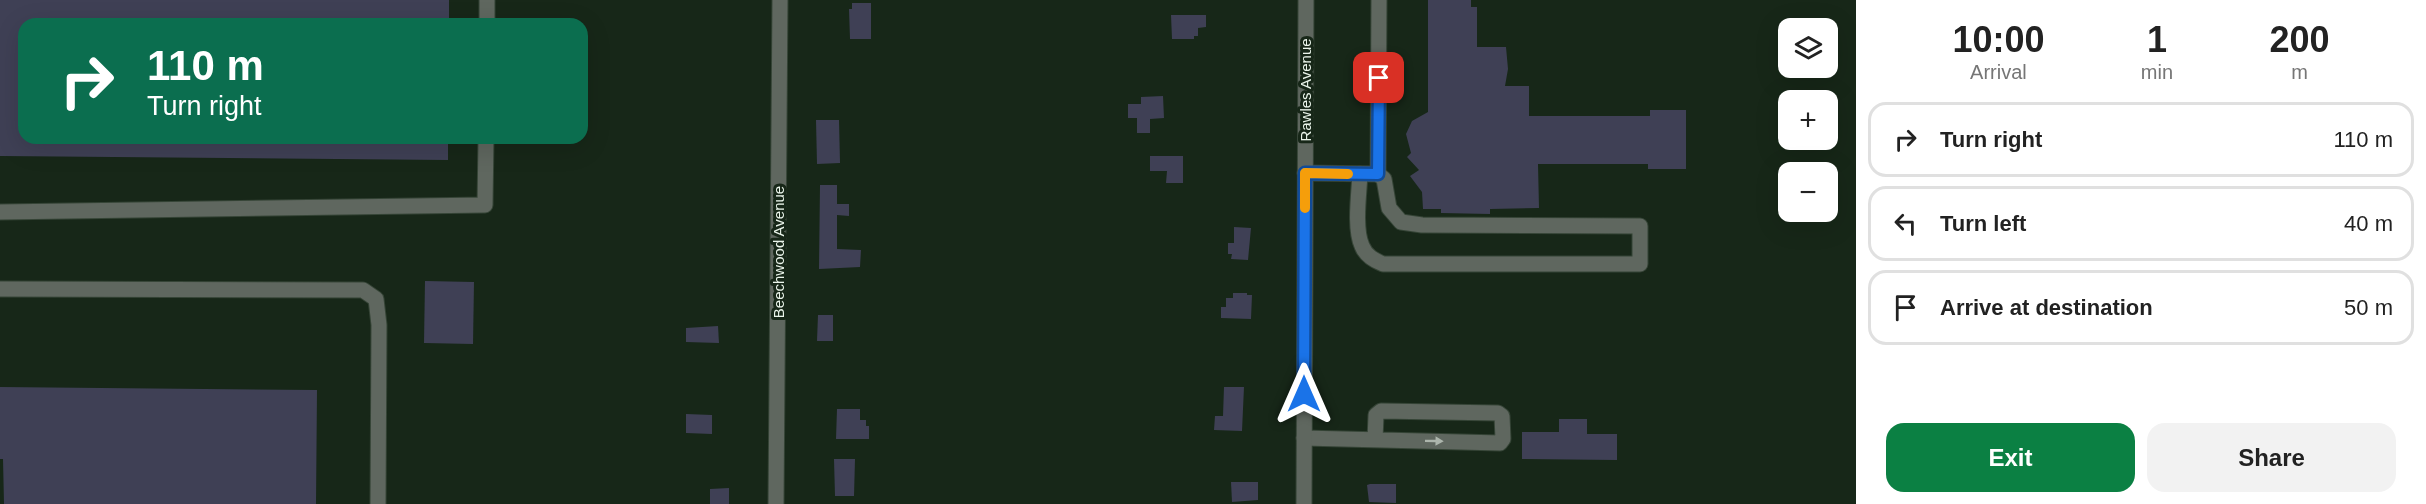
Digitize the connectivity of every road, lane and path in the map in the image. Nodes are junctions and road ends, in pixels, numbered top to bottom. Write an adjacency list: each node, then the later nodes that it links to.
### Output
1 (487, 0): 5 (street)
2 (780, 0): 15 (street, Beechwood Avenue)
3 (1306, 0): 7 (street, Rawles Avenue)
4 (1379, 0): 9 (street)
5 (487, 18)
6 (486, 144): 10 (street)
7 (1305, 173): 8 (street); 12 (street, Rawles Avenue)
8 (1360, 174): 9 (street); 9 (street)
9 (1378, 174)
10 (0, 212)
11 (0, 289): 14 (street)
12 (1304, 438): 13 (street); 16 (street, Rawles Avenue)
13 (1375, 440): 13 (street, one-way to 13)
14 (378, 504)
15 (777, 504)
16 (1304, 504)

